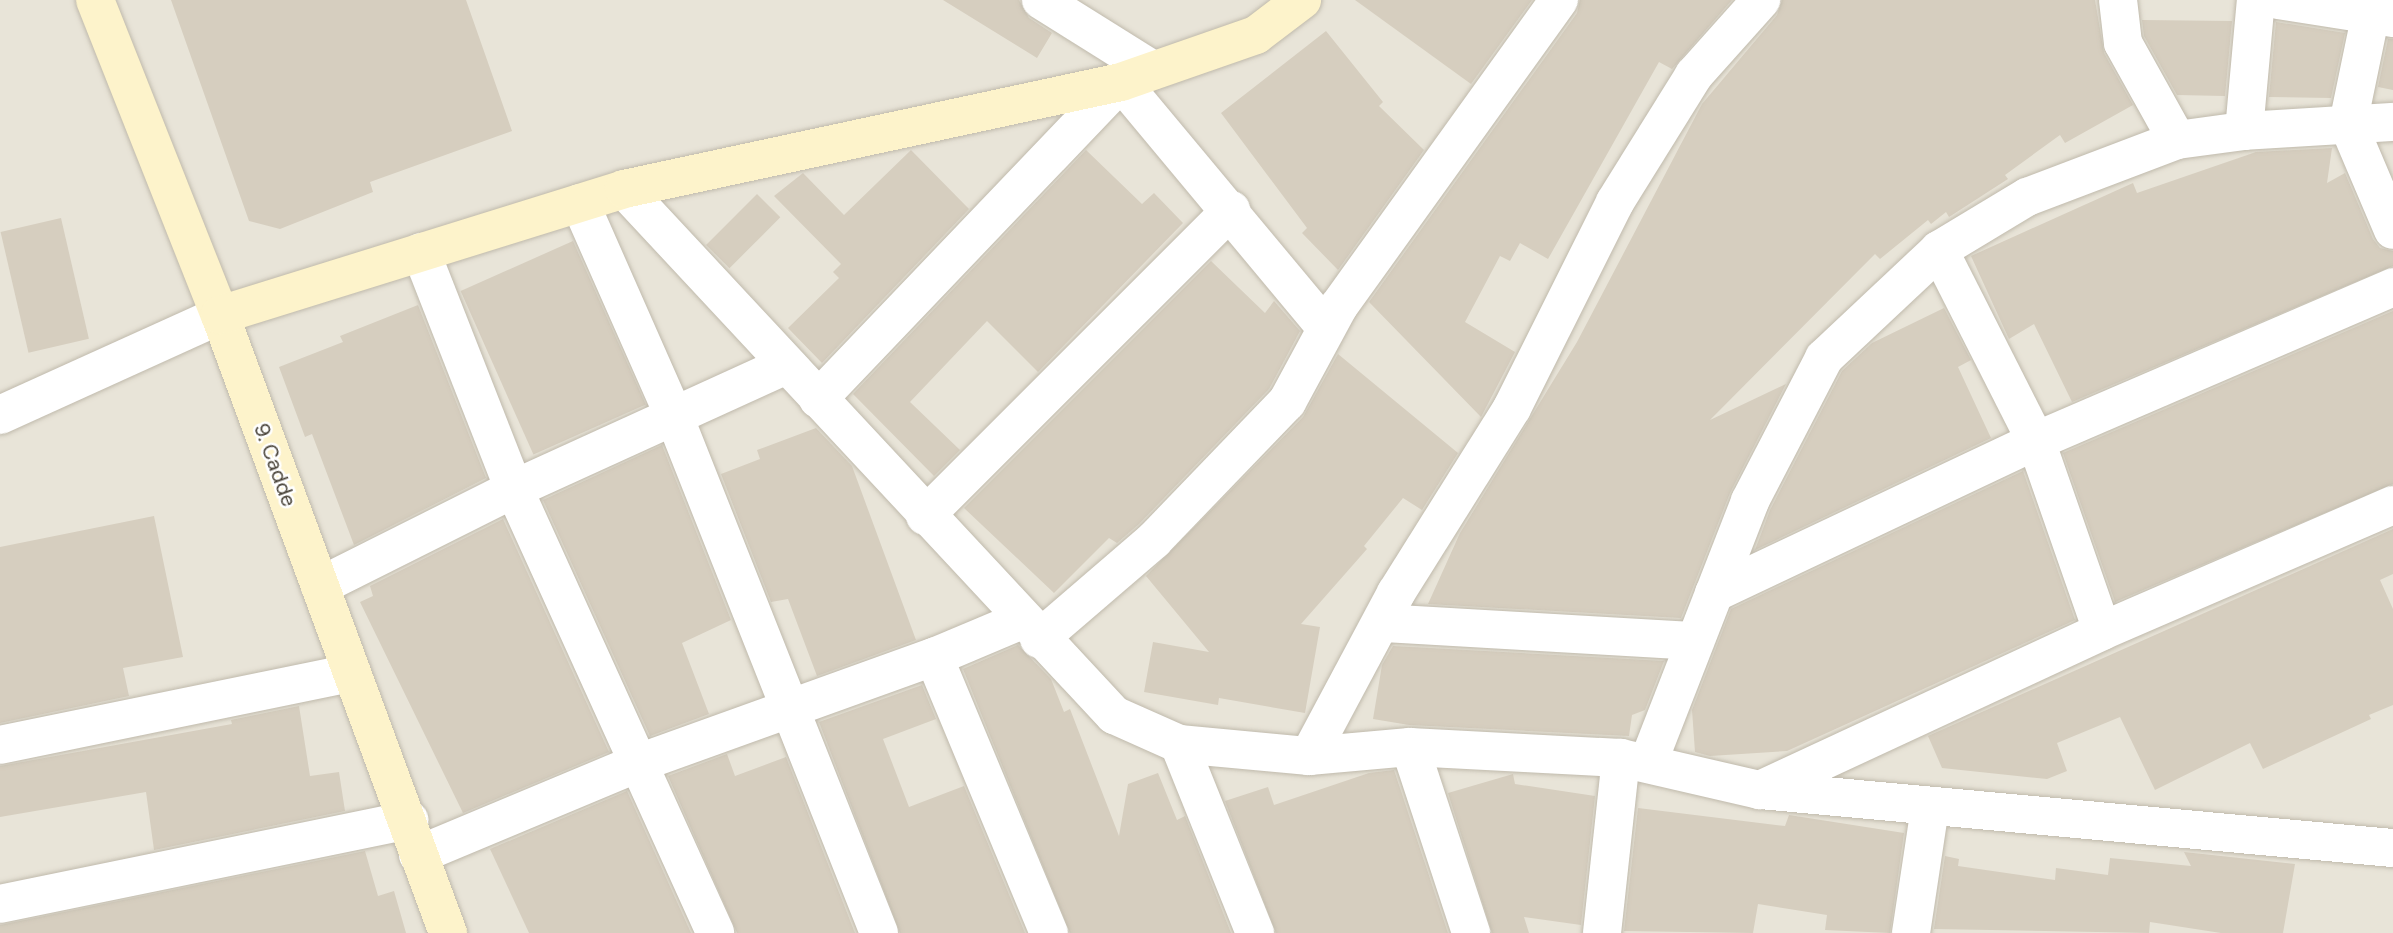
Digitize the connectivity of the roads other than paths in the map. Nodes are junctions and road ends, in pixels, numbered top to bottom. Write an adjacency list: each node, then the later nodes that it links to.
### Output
1 (95, 0): 22 (street, 9. Cadde)
2 (1041, 0): 10 (street)
3 (1302, 0): 10 (street)
4 (1559, 0): 23 (street)
5 (1761, 0): 34 (street)
6 (2118, 0): 14 (street)
7 (2256, 0): 13 (street)
8 (2277, 0): 9 (street)
9 (2382, 15): 12 (street)
10 (1137, 76): 15 (street); 17 (street); 25 (street)
11 (2393, 122): 12 (street)
12 (2347, 124): 13 (street); 18 (street)
13 (2244, 131): 14 (street)
14 (2177, 140): 19 (street)
15 (624, 189): 16 (street); 24 (street)
16 (580, 203): 20 (street); 27 (street)
17 (1231, 210): 23 (street); 31 (street)
18 (2393, 230)
19 (1939, 250): 28 (street); 33 (street)
20 (421, 252): 22 (street); 29 (street)
21 (2393, 287): 28 (street)
22 (220, 315): 26 (street); 32 (street, 9. Cadde)
23 (1326, 328): 35 (street)
24 (786, 365): 25 (street); 27 (street)
25 (818, 399): 31 (street)
26 (0, 415)
27 (674, 416): 29 (street); 40 (street)
28 (2036, 441): 33 (street); 36 (street)
29 (514, 489): 32 (street); 46 (street)
30 (2393, 505): 36 (street)
31 (925, 516): 35 (street)
32 (320, 586): 39 (street, 9. Cadde)
33 (1714, 593): 37 (street)
34 (1382, 623): 37 (street); 44 (street)
35 (1031, 630): 38 (street); 41 (street)
36 (2102, 631): 47 (street)
37 (1694, 640): 45 (street)
38 (934, 657): 40 (street); 55 (street)
39 (352, 673): 42 (street); 49 (street, 9. Cadde)
40 (792, 709): 46 (street); 54 (street)
41 (1179, 744): 44 (street); 56 (street)
42 (0, 745)
43 (1410, 747): 44 (street); 45 (street); 57 (street)
44 (1309, 756)
45 (1635, 761): 47 (street); 58 (street)
46 (636, 764): 49 (street); 53 (street)
47 (1760, 790): 48 (street)
48 (1930, 808): 50 (street); 59 (street)
49 (413, 837): 51 (street); 52 (street, 9. Cadde)
50 (2393, 848)
51 (0, 904)
52 (449, 933)
53 (715, 933)
54 (879, 933)
55 (1049, 933)
56 (1255, 933)
57 (1471, 933)
58 (1602, 933)
59 (1912, 933)

